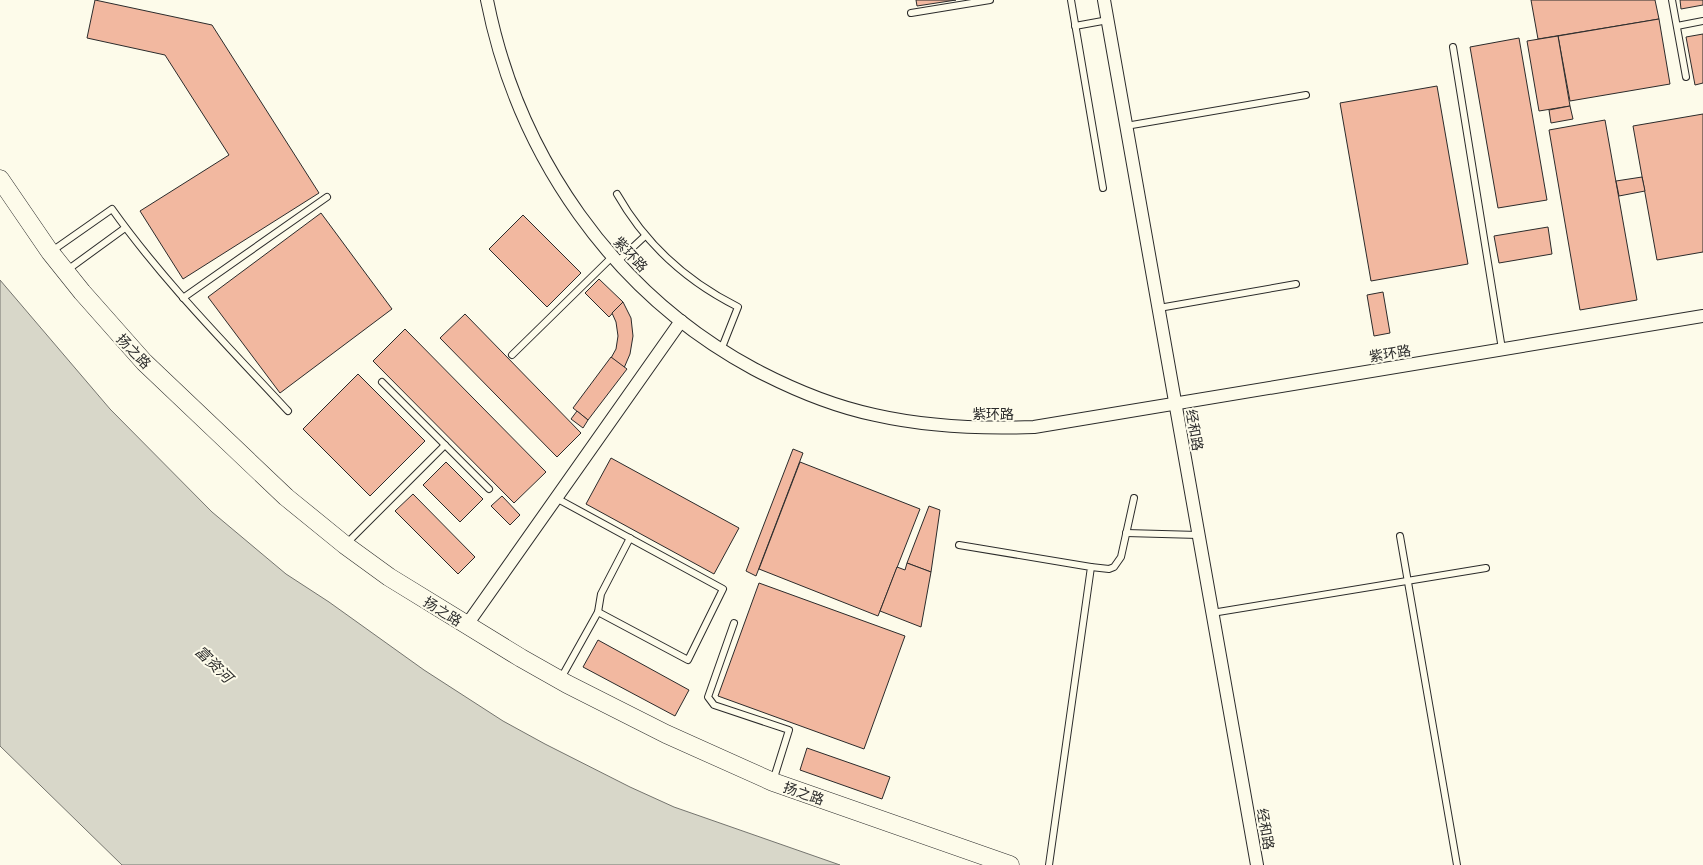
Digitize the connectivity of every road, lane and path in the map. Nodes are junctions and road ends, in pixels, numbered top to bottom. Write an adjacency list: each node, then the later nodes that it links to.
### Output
1 (487, 0): 22 (street, 紫环路)
2 (990, 0): 6 (lane)
3 (1071, 0): 9 (lane)
4 (1104, 0): 7 (street, 经和路)
5 (1672, 0): 10 (lane)
6 (911, 13)
7 (1108, 20): 9 (lane); 14 (street, 经和路)
8 (1703, 21): 10 (lane)
9 (1075, 26): 16 (lane)
10 (1677, 26): 12 (lane)
11 (1453, 47): 29 (lane)
12 (1686, 77)
13 (1306, 95): 14 (lane)
14 (1126, 126): 26 (street, 经和路)
15 (0, 179): 21 (street, 扬之路)
16 (1103, 188)
17 (617, 194): 20 (lane)
18 (327, 197): 25 (lane)
19 (125, 228): 21 (lane); 23 (lane); 25 (lane)
20 (645, 236): 22 (lane); 30 (lane)
21 (50, 252): 23 (street, 扬之路)
22 (615, 260): 28 (street, 紫环路); 31 (lane)
23 (65, 271): 43 (street, 扬之路)
24 (1296, 284): 26 (lane)
25 (183, 298): 34 (lane)
26 (1158, 308): 33 (street, 经和路)
27 (1703, 316): 29 (street, 紫环路)
28 (681, 321): 30 (street, 紫环路); 37 (street)
29 (1502, 349): 33 (street, 紫环路)
30 (721, 350): 33 (street, 紫环路)
31 (512, 355)
32 (382, 382): 35 (lane)
33 (1175, 403): 40 (street, 经和路)
34 (288, 411)
35 (445, 445): 36 (lane); 43 (lane)
36 (489, 489)
37 (556, 498): 42 (lane); 51 (street)
38 (1134, 498): 39 (lane)
39 (1126, 533): 40 (lane); 45 (lane)
40 (1198, 534): 49 (street, 经和路)
41 (1400, 536): 47 (lane)
42 (630, 538): 48 (lane); 48 (lane)
43 (345, 545): 51 (street, 扬之路)
44 (959, 545): 45 (lane)
45 (1091, 567): 55 (lane)
46 (1486, 568): 47 (lane)
47 (1408, 581): 49 (lane); 57 (lane)
48 (598, 612): 52 (lane)
49 (1212, 613): 56 (street, 经和路)
50 (734, 623): 53 (lane)
51 (466, 626): 52 (street, 扬之路)
52 (560, 680): 53 (street, 扬之路)
53 (772, 782): 54 (street, 扬之路)
54 (1010, 865)
55 (1049, 865)
56 (1257, 865)
57 (1457, 865)

